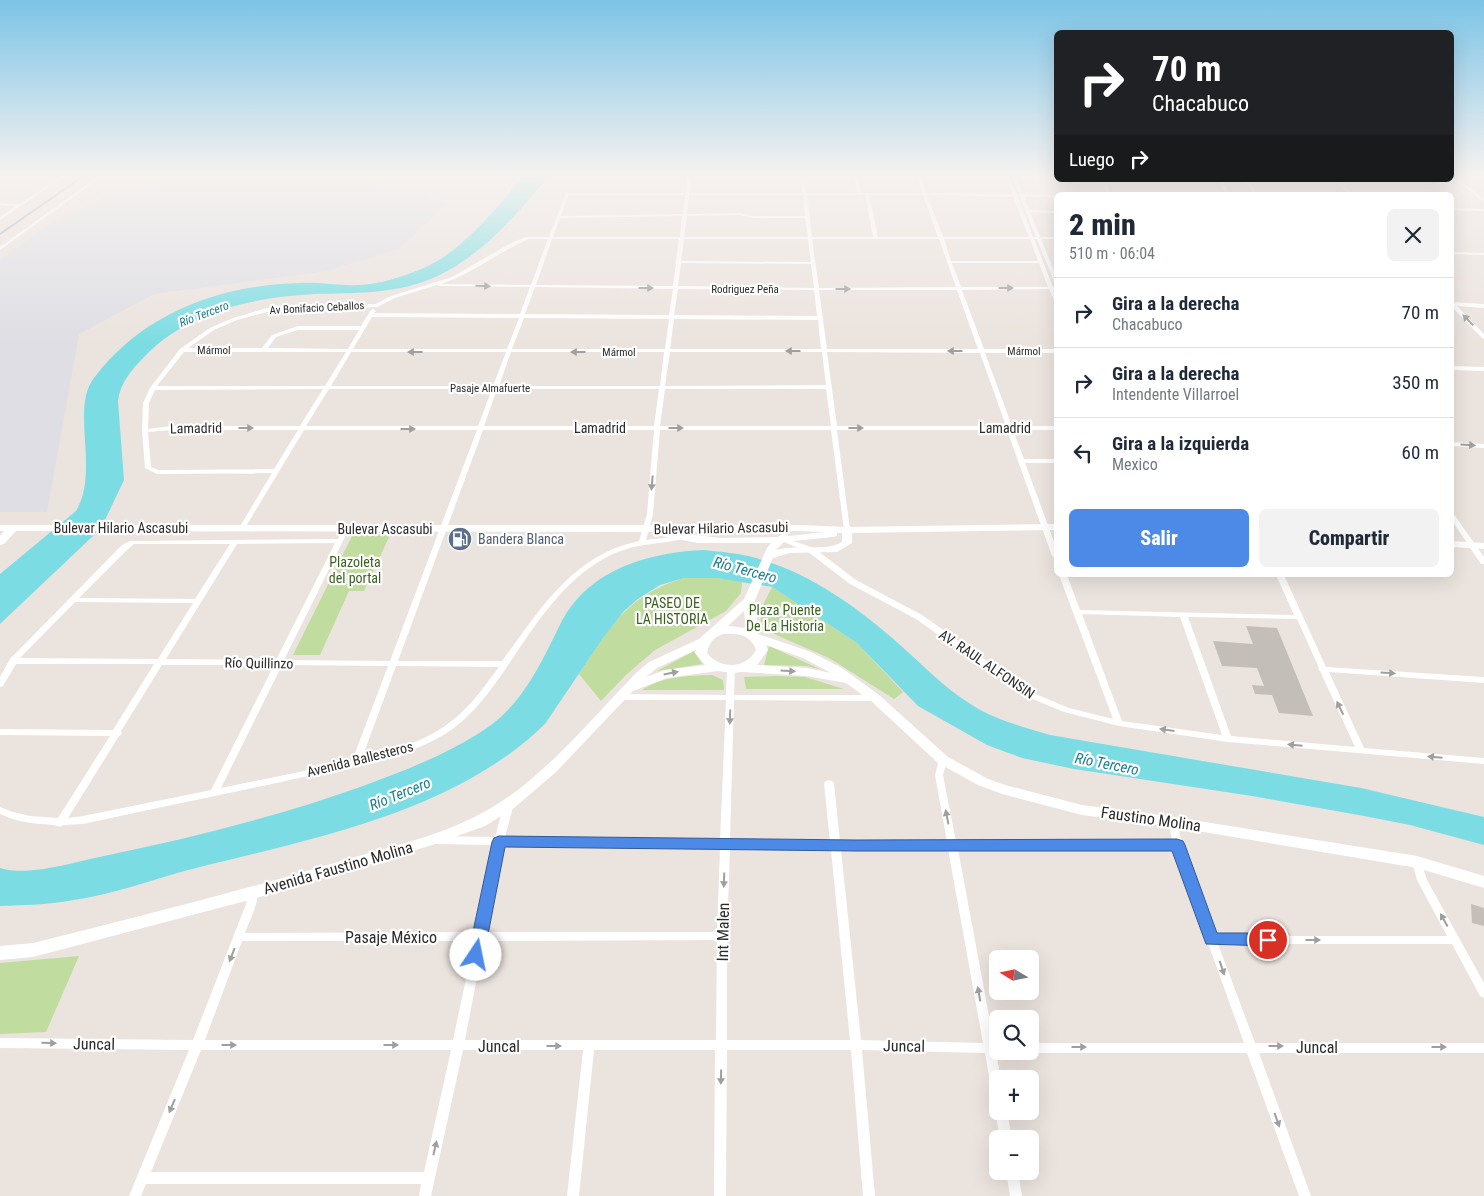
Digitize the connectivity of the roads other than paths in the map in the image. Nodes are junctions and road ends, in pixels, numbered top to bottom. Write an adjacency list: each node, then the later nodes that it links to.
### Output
1 (25, 231): 17 (street)
2 (553, 231): 9 (street)
3 (681, 231): 10 (street)
4 (809, 231): 13 (street)
5 (875, 231): 14 (street)
6 (938, 231): 15 (street)
7 (1029, 231): 11 (street)
8 (1036, 231): 12 (street)
9 (551, 237): 10 (street, Av Bonifacio Ceballos); 25 (street, Av Bonifacio Ceballos); 26 (street)
10 (680, 237): 13 (street, Av Bonifacio Ceballos); 20 (street)
11 (1032, 237): 12 (street, Av Bonifacio Ceballos); 15 (street, Av Bonifacio Ceballos); 22 (street)
12 (1039, 237): 16 (street, Av Bonifacio Ceballos); 24 (street)
13 (810, 238): 14 (street, Av Bonifacio Ceballos); 23 (street)
14 (876, 238): 15 (street, Av Bonifacio Ceballos)
15 (941, 238): 21 (street)
16 (1054, 238)
17 (0, 249)
18 (1454, 253): 19 (street)
19 (1484, 254)
20 (677, 262): 23 (street); 27 (street)
21 (950, 262): 22 (street); 30 (street)
22 (1041, 262): 28 (street)
23 (814, 263): 29 (street)
24 (1054, 276)
25 (434, 285): 26 (street, Rodriguez Peña, one-way to 26); 31 (street, Av Bonifacio Ceballos)
26 (533, 288): 27 (street, Rodriguez Peña, one-way to 27); 36 (street)
27 (674, 288): 29 (street, Rodriguez Peña); 37 (street)
28 (1054, 288): 30 (street, Rodriguez Peña, one-way to 28)
29 (815, 289): 30 (street, Rodriguez Peña, one-way to 30); 38 (street)
30 (960, 289): 44 (street)
31 (377, 304): 35 (street); 41 (street, Av Bonifacio Ceballos)
32 (1454, 304): 34 (street)
33 (1454, 306): 40 (street, one-way to 33)
34 (1484, 306)
35 (371, 315): 36 (street); 39 (street)
36 (522, 317): 37 (street); 47 (street)
37 (670, 317): 38 (street); 48 (street)
38 (819, 318): 42 (street)
39 (363, 328): 43 (street); 46 (street)
40 (1484, 337)
41 (182, 350): 43 (street, Mármol); 52 (street, Av Bonifacio Ceballos)
42 (823, 350): 44 (street, Mármol, one-way to 42); 48 (street, Mármol, one-way to 48); 51 (street)
43 (263, 351): 46 (street, Mármol)
44 (983, 351): 45 (street, Mármol); 56 (street)
45 (1054, 351)
46 (349, 352): 47 (street, Mármol, one-way to 46); 53 (street)
47 (509, 352): 48 (street, Mármol, one-way to 47); 54 (street)
48 (666, 352): 55 (street)
49 (1454, 368): 50 (street)
50 (1484, 369)
51 (828, 387): 55 (street, Pasaje Almafuerte); 59 (street)
52 (153, 388): 53 (street, Pasaje Almafuerte); 62 (street, Av Bonifacio Ceballos)
53 (327, 388): 54 (street, Pasaje Almafuerte); 57 (street)
54 (495, 388): 55 (street, Pasaje Almafuerte); 61 (street)
55 (662, 388): 58 (street)
56 (1008, 427): 59 (street, Lamadrid, one-way to 56); 60 (street, Lamadrid); 65 (street)
57 (302, 428): 61 (street, Lamadrid, one-way to 61); 62 (street, Lamadrid, one-way to 57); 67 (street)
58 (657, 428): 59 (street, Lamadrid, one-way to 59); 61 (street, Lamadrid); 76 (street, one-way to 76)
59 (833, 428): 77 (street)
60 (1054, 428)
61 (480, 429): 75 (street)
62 (145, 431): 67 (street, Av Bonifacio Ceballos)
63 (1454, 444): 64 (street, one-way to 64)
64 (1484, 446)
65 (1021, 461): 66 (street); 73 (street)
66 (1054, 461)
67 (276, 471): 71 (street)
68 (1454, 518): 86 (street)
69 (0, 528): 70 (street, Bulevar Hilario Ascasubi)
70 (13, 528): 71 (street, Bulevar Hilario Ascasubi); 83 (street)
71 (242, 528): 74 (street, Bulevar Ascasubi)
72 (824, 528): 76 (street, Bulevar Hilario Ascasubi); 77 (street, Bulevar Hilario Ascasubi); 79 (street)
73 (1053, 528): 77 (street, Bulevar Hilario Ascasubi)
74 (346, 529): 75 (street, Bulevar Ascasubi); 82 (street)
75 (444, 529): 76 (street, Bulevar Ascasubi); 104 (street)
76 (647, 529): 78 (street, Bulevar Hilario Ascasubi); 84 (street)
77 (847, 530): 79 (street, Bulevar Hilario Ascasubi); 87 (street)
78 (681, 538): 80 (street, Bulevar Hilario Ascasubi); 84 (street, Avenida Ballesteros)
79 (780, 539): 80 (street, Bulevar Hilario Ascasubi); 87 (street, AV. RAUL ALFONSIN); 88 (street)
80 (727, 540): 88 (street)
81 (235, 541): 82 (street, Bulevar Hilario Ascasubi); 92 (street, Bulevar Hilario Ascasubi); 94 (street)
82 (340, 541): 103 (street)
83 (0, 542)
84 (642, 543): 105 (street, Avenida Ballesteros)
85 (1454, 544): 86 (street)
86 (1478, 546): 89 (street)
87 (811, 550): 88 (street); 115 (street, AV. RAUL ALFONSIN)
88 (769, 556): 93 (street)
89 (1484, 562)
90 (1064, 577): 95 (street)
91 (1281, 577): 97 (street)
92 (73, 600): 94 (street); 101 (street)
93 (749, 600): 98 (street); 99 (street)
94 (198, 601): 102 (street)
95 (1077, 612): 96 (street); 115 (street)
96 (1183, 614): 97 (street); 118 (street)
97 (1298, 617): 108 (street)
98 (715, 632): 99 (street, Faustino Molina); 100 (street)
99 (754, 636): 107 (street); 110 (street, Faustino Molina)
100 (702, 642): 106 (street); 112 (street)
101 (13, 661): 102 (street, Río Quillinzo); 111 (street)
102 (161, 662): 103 (street, Río Quillinzo); 117 (street)
103 (278, 664): 104 (street, Río Quillinzo); 124 (street)
104 (393, 664): 105 (street, Río Quillinzo); 122 (street)
105 (505, 664): 122 (street, Avenida Ballesteros)
106 (717, 667): 107 (street, Faustino Molina); 112 (street, Faustino Molina, one-way to 106)
107 (735, 668): 110 (street, Faustino Molina, one-way to 110); 113 (street, Int Malen)
108 (1322, 669): 109 (street, one-way to 109); 119 (street, one-way to 108)
109 (1484, 680)
110 (851, 681): 114 (street, Faustino Molina)
111 (0, 684)
112 (624, 693): 113 (street); 125 (street, Avenida Faustino Molina)
113 (731, 698): 114 (street); 131 (street, Int Malen, one-way to 131)
114 (875, 698): 120 (street, Faustino Molina)
115 (1119, 723): 118 (street, AV. RAUL ALFONSIN, one-way to 115)
116 (0, 732): 117 (street)
117 (118, 733): 128 (street)
118 (1228, 739): 119 (street, AV. RAUL ALFONSIN, one-way to 118)
119 (1361, 752): 121 (street, AV. RAUL ALFONSIN, one-way to 119)
120 (943, 760): 127 (street, Faustino Molina); 134 (street, one-way to 120)
121 (1484, 761)
122 (356, 763): 124 (street, Avenida Ballesteros)
123 (830, 783): 133 (street)
124 (215, 791): 128 (street, Avenida Ballesteros)
125 (509, 804): 129 (street, Avenida Faustino Molina); 130 (street)
126 (0, 810): 128 (street, Avenida Ballesteros)
127 (1174, 822): 132 (street); 135 (street, Faustino Molina)
128 (60, 823)
129 (432, 840): 130 (street); 137 (street, Avenida Faustino Molina)
130 (499, 842): 131 (street); 140 (street)
131 (726, 845): 133 (street); 138 (street, Int Malen, one-way to 138)
132 (1177, 845): 134 (street); 141 (street)
133 (837, 846): 134 (street); 149 (street)
134 (952, 846): 145 (street, one-way to 134)
135 (1417, 862): 136 (street, Faustino Molina); 142 (street, one-way to 135)
136 (1484, 882)
137 (253, 893): 139 (street); 143 (street, Avenida Faustino Molina)
138 (722, 936): 140 (street, Pasaje México); 151 (street, Int Malen)
139 (239, 937): 140 (street, Pasaje México); 147 (street, one-way to 147)
140 (479, 937): 148 (street)
141 (1212, 940): 142 (street, one-way to 142); 152 (street, one-way to 152)
142 (1454, 940): 144 (street)
143 (0, 953)
144 (1484, 993)
145 (989, 1028)
146 (0, 1043): 147 (street, Juncal, one-way to 147)
147 (197, 1045): 148 (street, Juncal, one-way to 148); 156 (street, one-way to 156)
148 (458, 1045): 150 (street, Juncal, one-way to 150); 157 (street, one-way to 148)
149 (856, 1045): 151 (street, Juncal); 153 (street, Juncal); 163 (street)
150 (589, 1046): 151 (street, Juncal); 161 (street)
151 (722, 1046): 162 (street, Int Malen, one-way to 162)
152 (1249, 1046): 154 (street, Juncal, one-way to 152); 155 (street, Juncal, one-way to 155); 165 (street, one-way to 165)
153 (989, 1048)
154 (1039, 1048)
155 (1484, 1048)
156 (142, 1178): 157 (street); 159 (street)
157 (429, 1178): 160 (street)
158 (1013, 1180): 164 (street)
159 (134, 1196)
160 (425, 1196)
161 (573, 1196)
162 (720, 1196)
163 (869, 1196)
164 (1016, 1196)
165 (1305, 1196)

